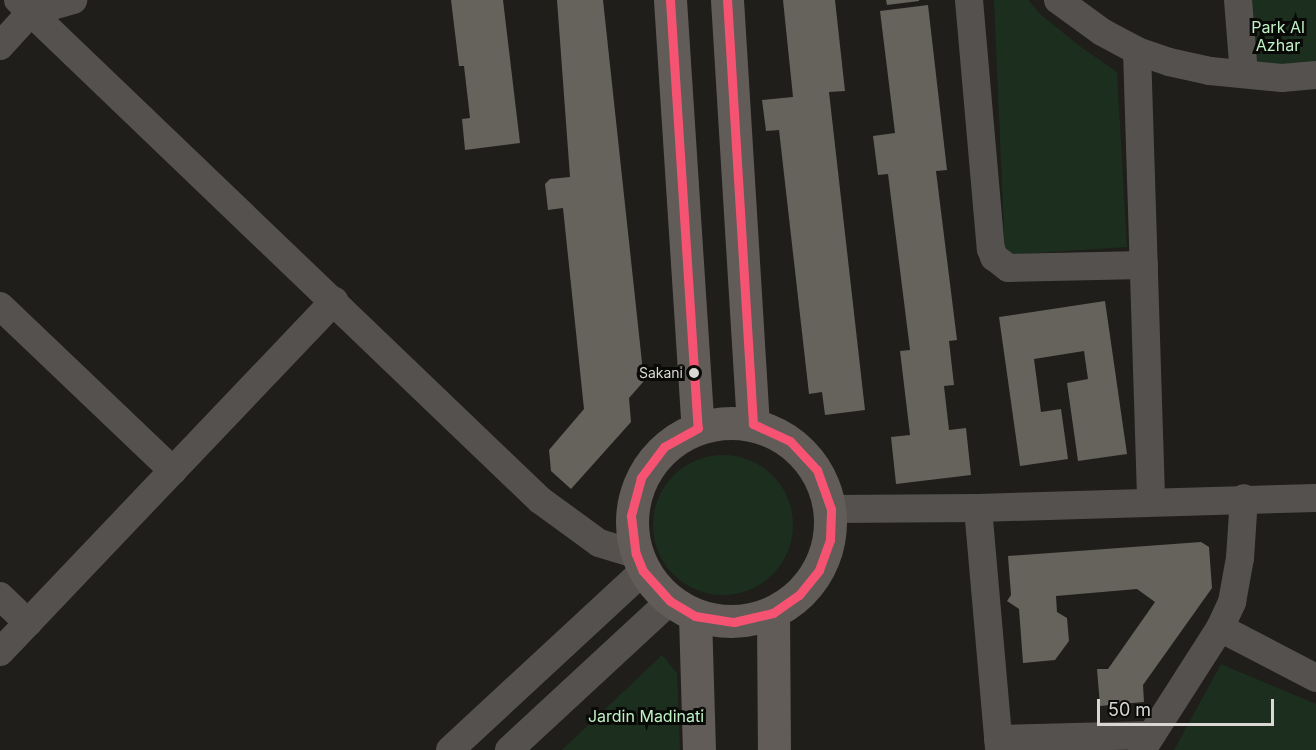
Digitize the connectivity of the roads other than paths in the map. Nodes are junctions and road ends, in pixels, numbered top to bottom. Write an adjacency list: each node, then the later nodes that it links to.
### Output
1 (73, 0): 7 (street)
2 (670, 0): 16 (street)
3 (727, 0): 15 (street)
4 (969, 0): 12 (street)
5 (1058, 0): 9 (street)
6 (1238, 0): 10 (street)
7 (24, 6): 8 (street); 13 (street)
8 (0, 46)
9 (1137, 51): 10 (street); 12 (street)
10 (1244, 74): 11 (street)
11 (1316, 75)
12 (1144, 265): 20 (street)
13 (334, 301): 17 (street); 23 (street)
14 (0, 306): 17 (street)
15 (753, 424): 16 (street); 22 (street)
16 (698, 428): 23 (street)
17 (173, 471): 27 (street)
18 (1244, 498): 19 (street); 20 (street); 28 (street)
19 (1316, 498)
20 (1151, 502): 21 (street)
21 (978, 508): 22 (street); 32 (street)
22 (831, 509): 26 (street)
23 (640, 562): 25 (street); 33 (street)
24 (0, 596): 27 (street)
25 (682, 608): 26 (street); 34 (street); 35 (street)
26 (773, 613): 36 (street)
27 (28, 623): 29 (street)
28 (1220, 628): 30 (street); 31 (street)
29 (0, 652)
30 (1316, 678)
31 (1146, 742): 32 (street)
32 (999, 744)
33 (450, 750)
34 (509, 750)
35 (699, 750)
36 (774, 750)

